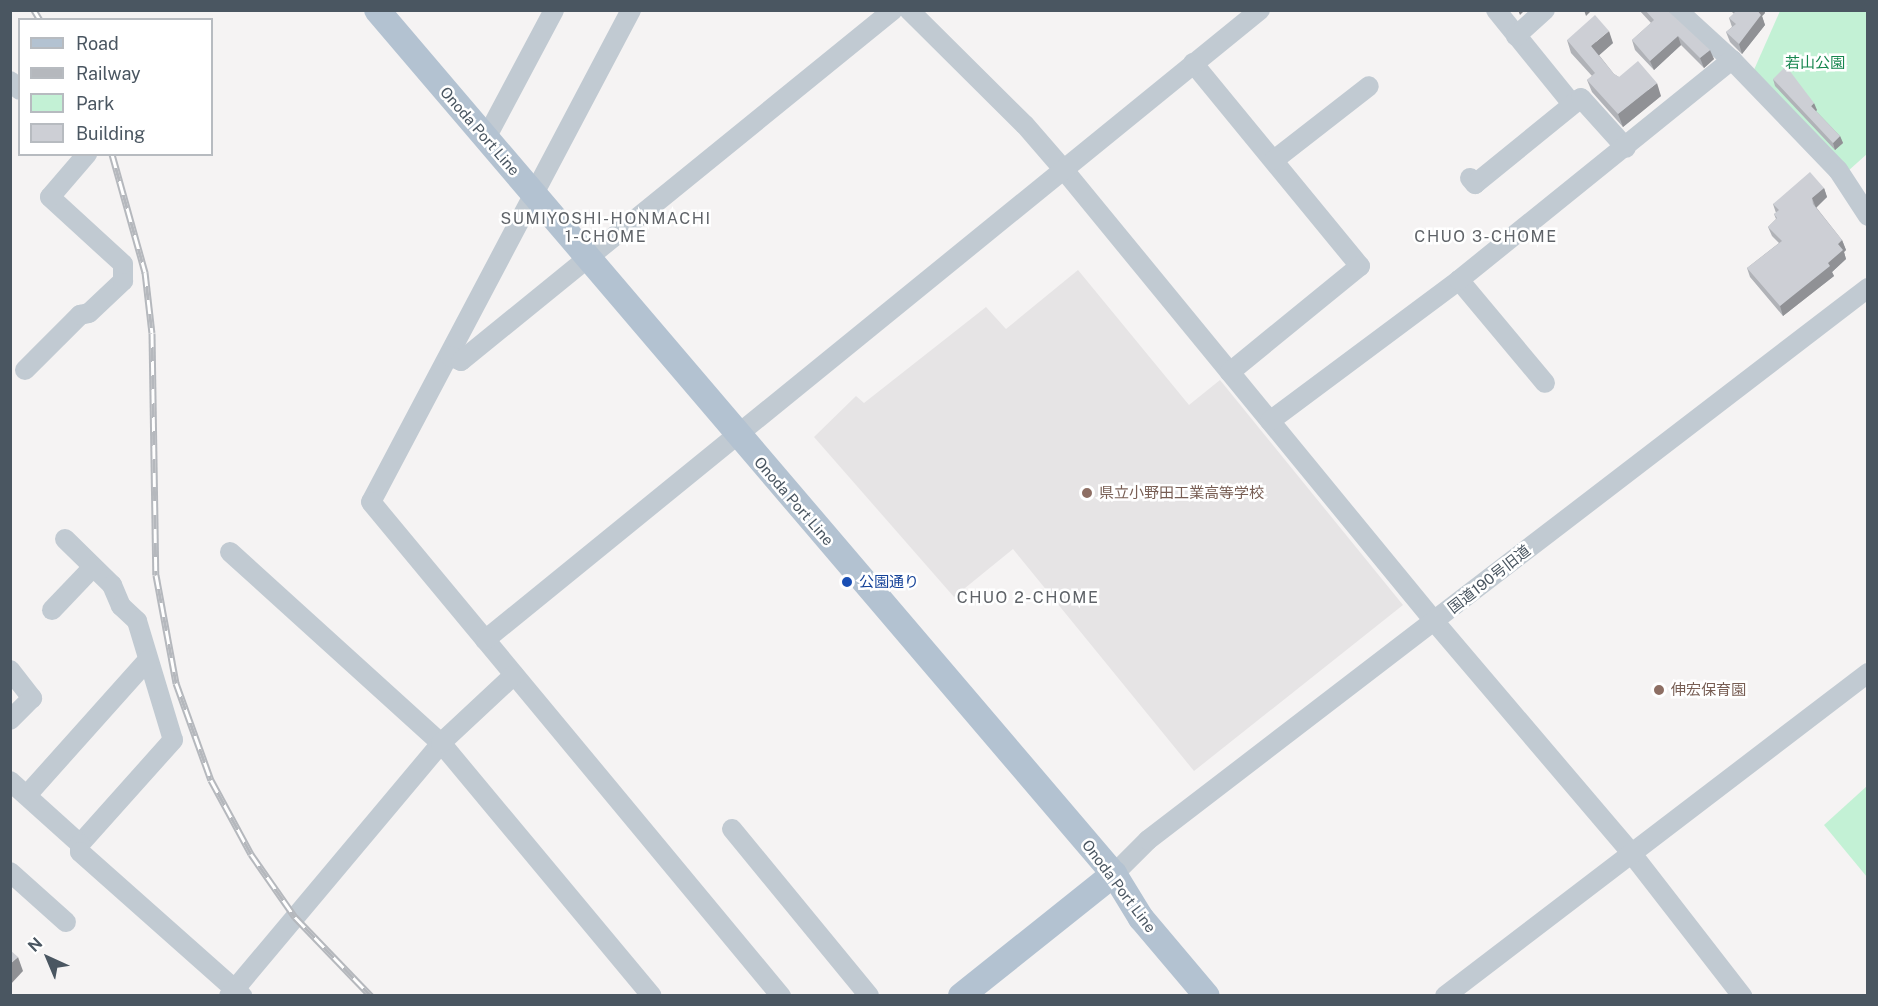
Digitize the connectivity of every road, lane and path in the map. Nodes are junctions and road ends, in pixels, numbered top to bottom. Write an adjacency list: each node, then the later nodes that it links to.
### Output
1 (377, 10): 15 (main road, Onoda Port Line)
2 (554, 10): 15 (street)
3 (631, 10): 21 (street)
4 (893, 10): 23 (street)
5 (909, 10): 19 (street)
6 (1260, 10): 12 (street)
7 (1496, 10): 10 (street)
8 (1545, 10): 10 (street)
9 (1677, 10): 11 (street)
10 (1516, 36): 14 (street)
11 (1732, 60): 16 (street); 22 (street)
12 (1193, 63): 18 (street); 19 (street)
13 (1369, 86): 18 (street)
14 (1572, 104): 16 (street); 20 (street)
15 (486, 138): 21 (main road, Onoda Port Line)
16 (1626, 148): 24 (street)
17 (85, 156): 27 (street)
18 (1274, 160): 28 (street)
19 (1064, 170): 28 (street); 31 (street)
20 (1470, 178)
21 (534, 193): 23 (main road, Onoda Port Line); 26 (street)
22 (1868, 216)
23 (589, 257): 26 (street); 31 (main road, Onoda Port Line)
24 (1459, 280): 29 (street); 30 (street)
25 (1868, 288): 36 (street, 国道190号旧道)
26 (450, 356): 37 (street)
27 (25, 370)
28 (1230, 372): 30 (street)
29 (1545, 383)
30 (1270, 421): 36 (street)
31 (736, 434): 37 (street); 50 (main road, Onoda Port Line)
32 (64, 539): 34 (street)
33 (230, 552): 43 (street)
34 (93, 567): 35 (street); 38 (street)
35 (52, 610)
36 (1434, 621): 48 (street); 50 (street, 国道190号旧道)
37 (485, 640): 41 (street)
38 (147, 661): 45 (street); 47 (street)
39 (10, 670): 42 (street)
40 (1868, 673): 48 (street)
41 (514, 675): 43 (street); 54 (street)
42 (10, 720)
43 (441, 743): 52 (street); 53 (street)
44 (10, 781): 45 (street)
45 (27, 795): 47 (street)
46 (732, 829): 55 (street)
47 (80, 844): 52 (street)
48 (1632, 854): 58 (street); 59 (street)
49 (10, 872): 51 (street)
50 (1114, 874): 56 (main road); 57 (main road, Onoda Port Line)
51 (66, 922)
52 (235, 994)
53 (652, 996)
54 (782, 996)
55 (869, 996)
56 (961, 996)
57 (1207, 996)
58 (1445, 996)
59 (1742, 996)

